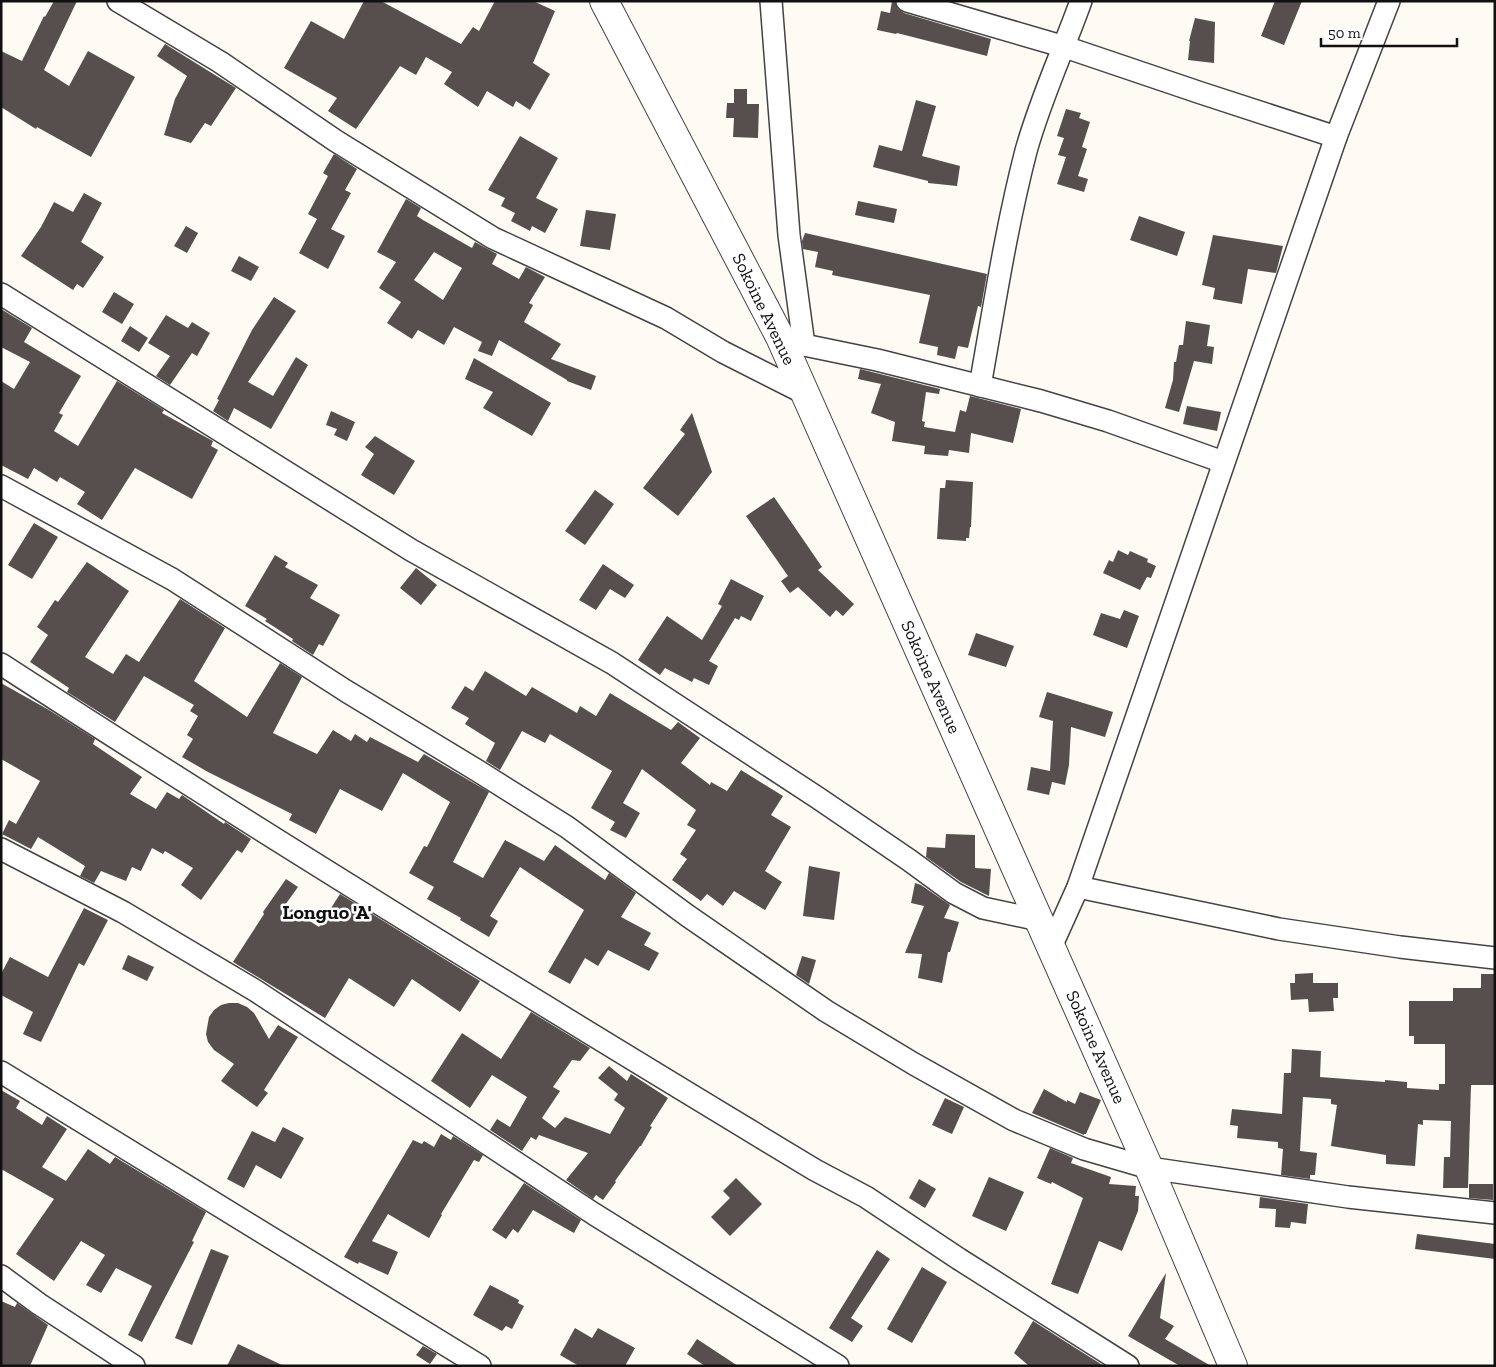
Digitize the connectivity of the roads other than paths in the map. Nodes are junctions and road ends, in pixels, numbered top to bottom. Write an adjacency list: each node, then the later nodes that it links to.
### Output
1 (118, 1): 12 (street)
2 (604, 1): 10 (street, Sokoine Avenue)
3 (771, 1): 10 (street)
4 (907, 1): 7 (street)
5 (1081, 1): 7 (street)
6 (1389, 1): 8 (street)
7 (1064, 47): 8 (street); 11 (street)
8 (1336, 137): 13 (street)
9 (1, 294): 18 (street)
10 (792, 341): 11 (street); 12 (street, Sokoine Avenue)
11 (980, 386): 13 (street)
12 (804, 393): 18 (street, Sokoine Avenue)
13 (1223, 462): 17 (street)
14 (1, 486): 22 (street)
15 (1, 664): 28 (street)
16 (1, 849): 27 (street)
17 (1078, 887): 19 (street); 20 (street)
18 (1039, 920): 19 (street, Sokoine Avenue)
19 (1051, 947): 22 (street, Sokoine Avenue)
20 (1495, 958)
21 (1, 1072): 26 (street)
22 (1149, 1168): 23 (street); 29 (street, Sokoine Avenue)
23 (1495, 1213)
24 (1, 1276): 25 (street)
25 (134, 1366)
26 (480, 1366)
27 (838, 1366)
28 (1128, 1366)
29 (1233, 1366)

